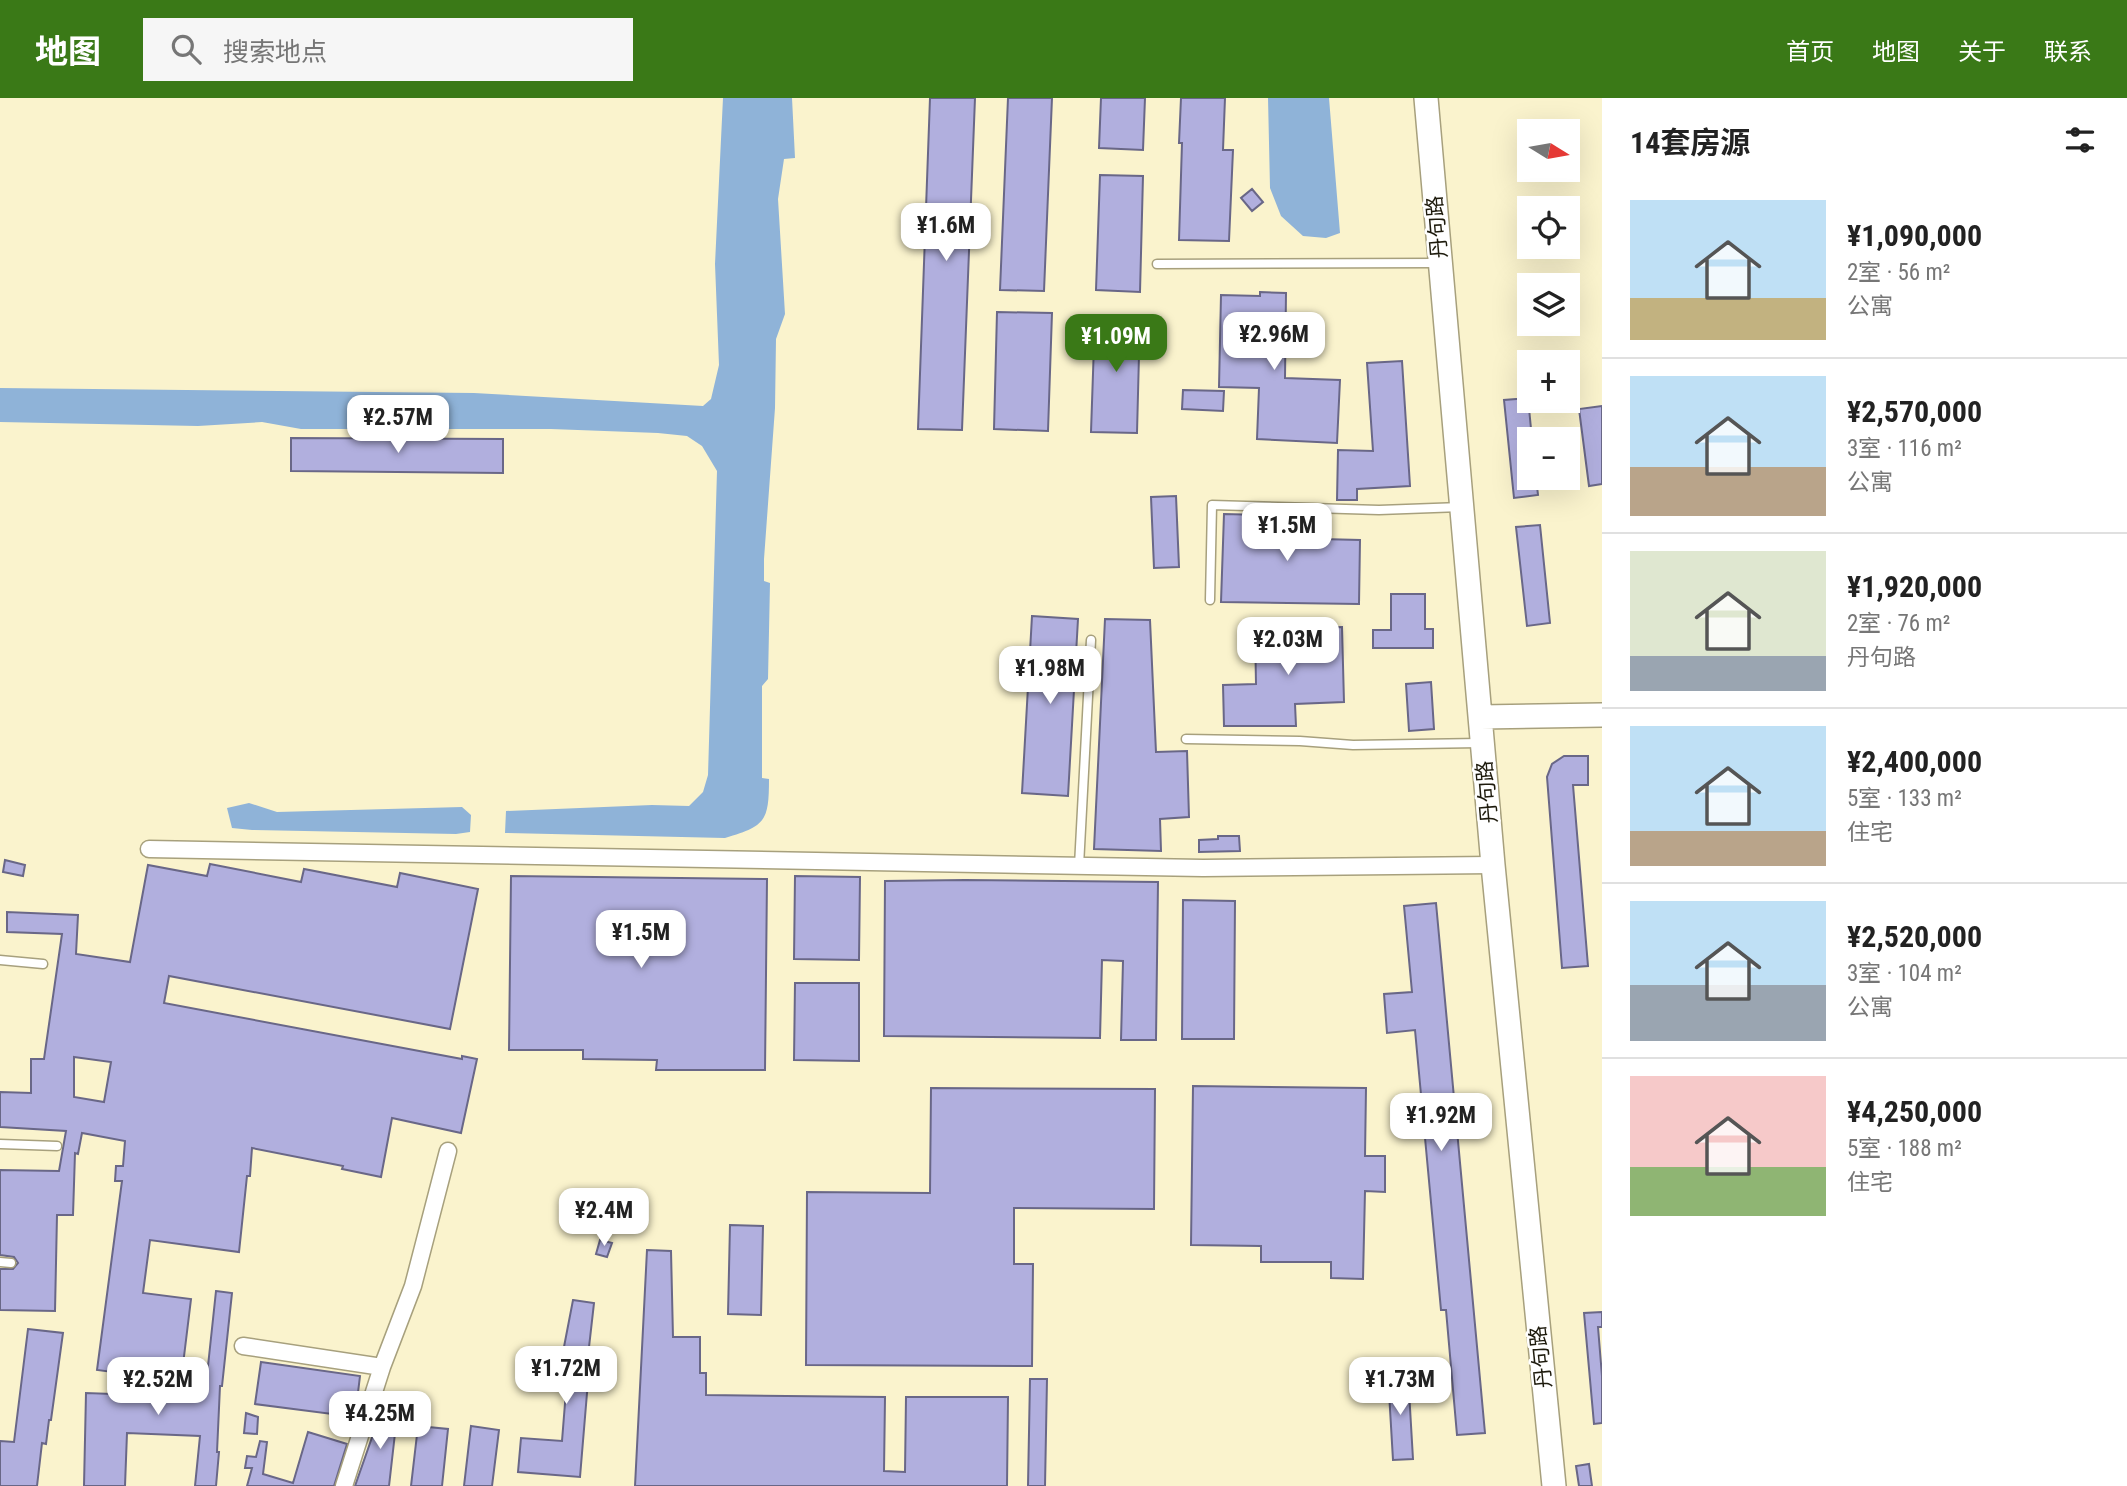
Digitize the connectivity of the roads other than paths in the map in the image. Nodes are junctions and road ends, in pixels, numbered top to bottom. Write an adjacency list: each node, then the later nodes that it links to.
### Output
1 (1426, 98): 2 (street, 丹句路)
2 (1440, 263): 3 (lane); 4 (street, 丹句路)
3 (1157, 264)
4 (1462, 507): 5 (lane); 8 (street, 丹句路)
5 (1210, 600)
6 (1091, 640): 13 (lane)
7 (1602, 715): 8 (street)
8 (1481, 717): 10 (street, 丹句路)
9 (1186, 739): 10 (lane)
10 (1483, 743): 12 (street, 丹句路)
11 (149, 849): 13 (street)
12 (1493, 865): 13 (street); 24 (street, 丹句路)
13 (1079, 866)
14 (0, 960): 15 (lane)
15 (43, 964)
16 (0, 1144): 17 (lane)
17 (57, 1146)
18 (448, 1151): 22 (street)
19 (0, 1262): 20 (lane)
20 (10, 1263)
21 (243, 1346): 22 (street)
22 (382, 1367): 23 (street)
23 (344, 1486)
24 (1554, 1486)

